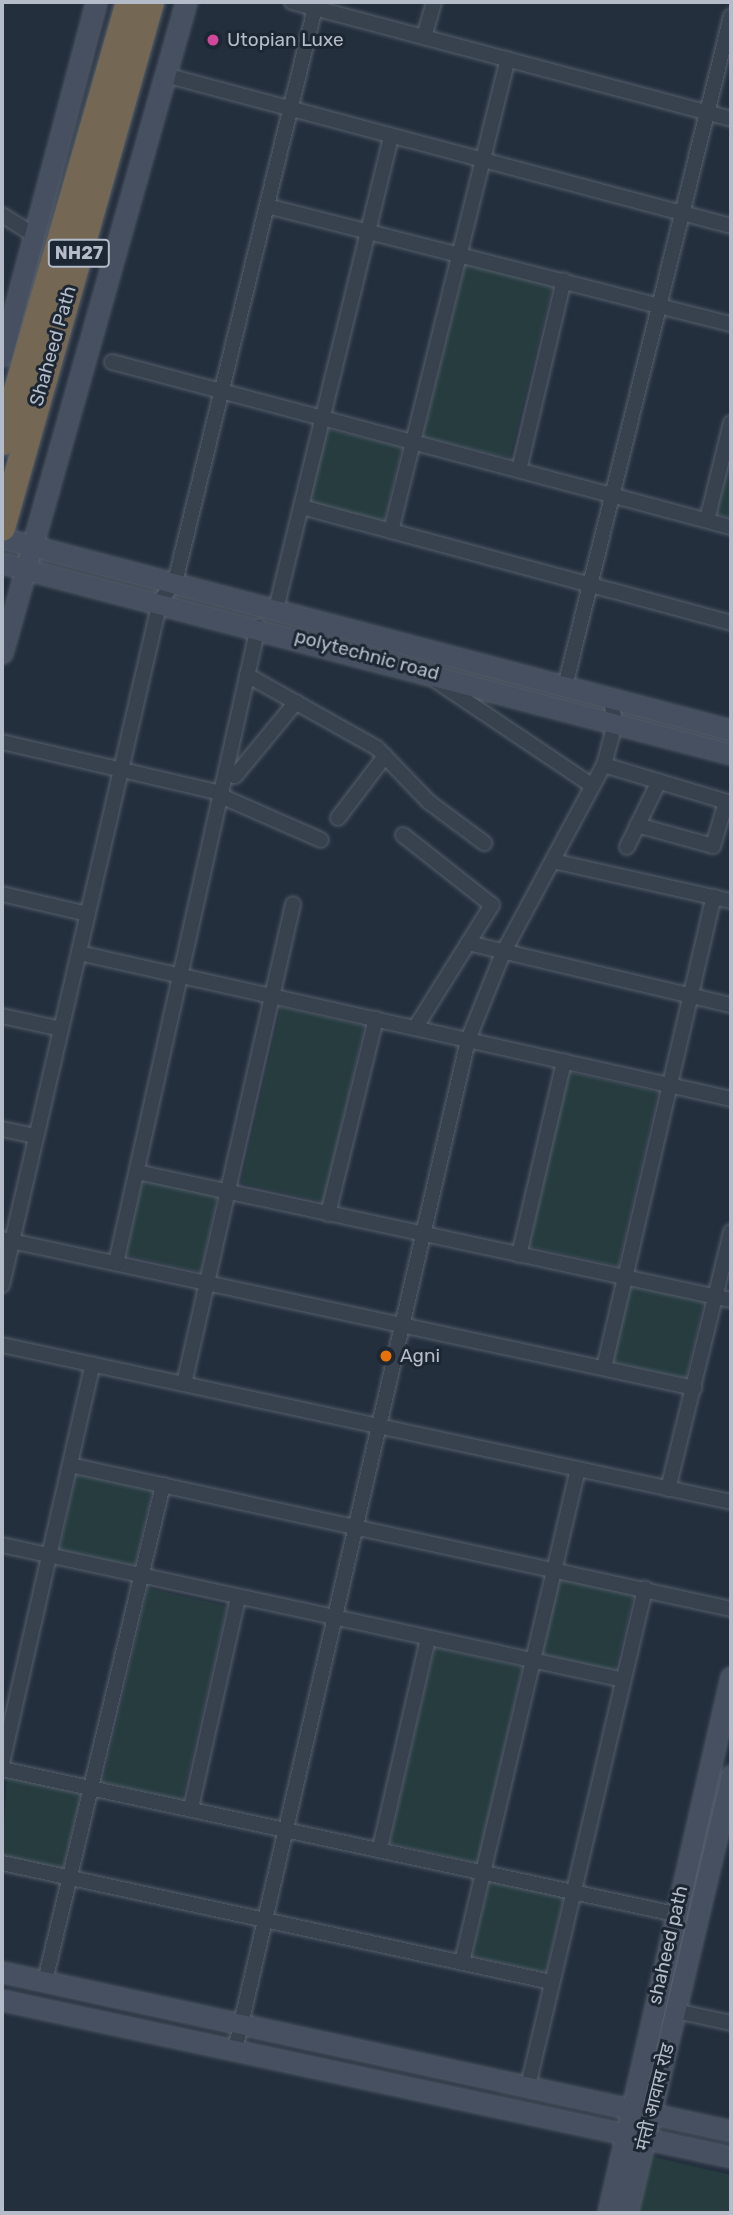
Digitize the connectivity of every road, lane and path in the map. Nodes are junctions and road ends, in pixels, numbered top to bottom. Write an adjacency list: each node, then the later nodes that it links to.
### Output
1 (96, 2): 24 (street)
2 (129, 2): 34 (highway, Shaheed Path / NH27)
3 (151, 2): 39 (highway, Shaheed Path / NH27)
4 (186, 2): 11 (street)
5 (292, 2): 7 (street)
6 (434, 2): 9 (street)
7 (315, 8): 9 (street); 12 (street)
8 (731, 16): 13 (street)
9 (424, 37): 10 (street)
10 (508, 59): 13 (street); 18 (street)
11 (165, 75): 12 (street); 17 (street)
12 (290, 110): 15 (street); 19 (street)
13 (706, 112): 14 (street); 20 (street)
14 (731, 119)
15 (391, 137): 18 (street); 23 (street)
16 (123, 146): 17 (street)
17 (144, 152): 44 (street)
18 (482, 161): 20 (street); 25 (street)
19 (267, 205): 23 (street); 31 (street)
20 (682, 212): 22 (street); 27 (street)
21 (2, 215): 24 (street)
22 (731, 226)
23 (369, 228): 25 (street); 32 (street)
24 (34, 235): 29 (street)
25 (460, 252): 26 (street); 35 (street)
26 (564, 280): 27 (street); 36 (street)
27 (659, 306): 28 (street); 37 (street)
28 (731, 324)
29 (2, 356)
30 (112, 362): 31 (street)
31 (222, 391): 32 (street); 47 (street)
32 (324, 418): 35 (street); 38 (street)
33 (731, 423): 40 (street)
34 (2, 442)
35 (413, 442): 36 (street); 42 (street)
36 (519, 470): 37 (street)
37 (612, 495): 40 (street); 48 (street)
38 (302, 508): 42 (street); 50 (street)
39 (5, 516)
40 (707, 520): 41 (street)
41 (731, 527)
42 (391, 531): 48 (street)
43 (2, 538): 44 (street)
44 (33, 544): 46 (street); 47 (street)
45 (2, 563): 46 (street, polytechnic road)
46 (26, 567): 49 (street, polytechnic road); 53 (street)
47 (175, 582): 49 (street); 50 (street)
48 (590, 584): 51 (street); 56 (street)
49 (160, 601): 52 (street, polytechnic road); 65 (street)
50 (276, 609): 56 (street)
51 (731, 623)
52 (258, 626): 54 (street, polytechnic road); 55 (street)
53 (2, 653)
54 (438, 674): 59 (street, polytechnic road); 68 (street)
55 (247, 675): 58 (street); 66 (street)
56 (565, 686): 57 (street)
57 (611, 698): 59 (street); 60 (street)
58 (296, 702): 63 (street); 66 (street)
59 (615, 724): 62 (street, polytechnic road); 64 (street)
60 (731, 730)
61 (2, 742): 65 (street)
62 (731, 754)
63 (384, 756): 71 (street); 75 (street)
64 (604, 765): 67 (street); 68 (street)
65 (121, 771): 69 (street); 82 (street)
66 (226, 774): 69 (street)
67 (659, 781): 70 (street); 72 (street)
68 (593, 786): 77 (street)
69 (222, 795): 74 (street); 86 (street)
70 (729, 802): 72 (street)
71 (338, 818)
72 (637, 825): 76 (street)
73 (403, 835): 83 (street)
74 (321, 840)
75 (484, 843)
76 (627, 847)
77 (553, 861): 79 (street); 85 (street)
78 (2, 894): 82 (street)
79 (714, 897): 80 (street); 87 (street)
80 (731, 901)
81 (293, 904): 88 (street)
82 (88, 915): 84 (street)
83 (468, 943): 85 (street); 92 (street)
84 (79, 953): 86 (street); 93 (street)
85 (503, 953): 87 (street); 94 (street)
86 (183, 976): 88 (street); 100 (street)
87 (689, 995): 89 (street); 96 (street)
88 (274, 996): 91 (street); 101 (street)
89 (731, 1005)
90 (2, 1016): 93 (street)
91 (376, 1019): 92 (street); 102 (street)
92 (415, 1028): 94 (street)
93 (61, 1029): 99 (street)
94 (468, 1040): 95 (street); 104 (street)
95 (564, 1061): 96 (street); 106 (street)
96 (669, 1085): 97 (street); 108 (street)
97 (731, 1099)
98 (2, 1129): 99 (street)
99 (36, 1136): 105 (street)
100 (137, 1172): 101 (street); 107 (street)
101 (229, 1192): 102 (street); 109 (street)
102 (328, 1214): 104 (street)
103 (731, 1232): 111 (street)
104 (423, 1234): 106 (street); 113 (street)
105 (7, 1240): 107 (street); 110 (street)
106 (519, 1255): 108 (street)
107 (116, 1264): 109 (street)
108 (624, 1278): 111 (street); 116 (street)
109 (207, 1283): 113 (street); 117 (street)
110 (2, 1286)
111 (716, 1297): 112 (street); 118 (street)
112 (731, 1300)
113 (402, 1324): 116 (street); 119 (street)
114 (2, 1345): 115 (street)
115 (93, 1364): 117 (street); 120 (street)
116 (604, 1368): 118 (street)
117 (184, 1384): 119 (street)
118 (694, 1388): 123 (street)
119 (378, 1426): 121 (street); 125 (street)
120 (70, 1465): 122 (street); 127 (street)
121 (579, 1469): 123 (street); 128 (street)
122 (163, 1485): 125 (street); 129 (street)
123 (668, 1489): 124 (street)
124 (731, 1502)
125 (355, 1526): 128 (street); 133 (street)
126 (2, 1545): 127 (street)
127 (49, 1555): 129 (street); 138 (street)
128 (555, 1569): 130 (street); 135 (street)
129 (142, 1576): 131 (street); 141 (street)
130 (645, 1589): 132 (street); 137 (street)
131 (239, 1597): 133 (street); 142 (street)
132 (731, 1609)
133 (334, 1618): 134 (street); 143 (street)
134 (429, 1639): 135 (street); 144 (street)
135 (533, 1661): 137 (street); 146 (street)
136 (731, 1677): 149 (street, shaheed path)
137 (624, 1680): 148 (street)
138 (2, 1763)
139 (2, 1769): 141 (street)
140 (731, 1776): 156 (street, मंत्ती आवास रोड)
141 (93, 1788): 142 (street); 147 (street)
142 (191, 1808): 143 (street)
143 (286, 1827): 144 (street); 150 (street)
144 (380, 1848): 146 (street)
145 (2, 1863): 147 (street)
146 (483, 1871): 148 (street); 151 (street)
147 (71, 1878): 150 (street); 153 (street)
148 (575, 1892): 149 (street); 154 (street)
149 (675, 1914): 161 (street, shaheed path)
150 (265, 1918): 151 (street); 158 (street)
151 (462, 1962): 154 (street)
152 (2, 1972): 153 (street)
153 (46, 1981): 158 (street)
154 (551, 1982): 160 (street)
155 (2, 2000): 159 (street)
156 (676, 2011): 157 (street); 162 (street, मंत्ती आवास रोड)
157 (731, 2023)
158 (241, 2024): 159 (street); 160 (street)
159 (234, 2050): 164 (street)
160 (528, 2086): 161 (street)
161 (631, 2109): 162 (street); 164 (street, shaheed path)
162 (651, 2113): 163 (street); 164 (street, मंत्ती आवास रोड)
163 (731, 2130)
164 (635, 2137): 165 (street); 166 (street, shaheed path); 167 (street, मंत्ती आवास रोड)
165 (731, 2157)
166 (608, 2213)
167 (626, 2213)

